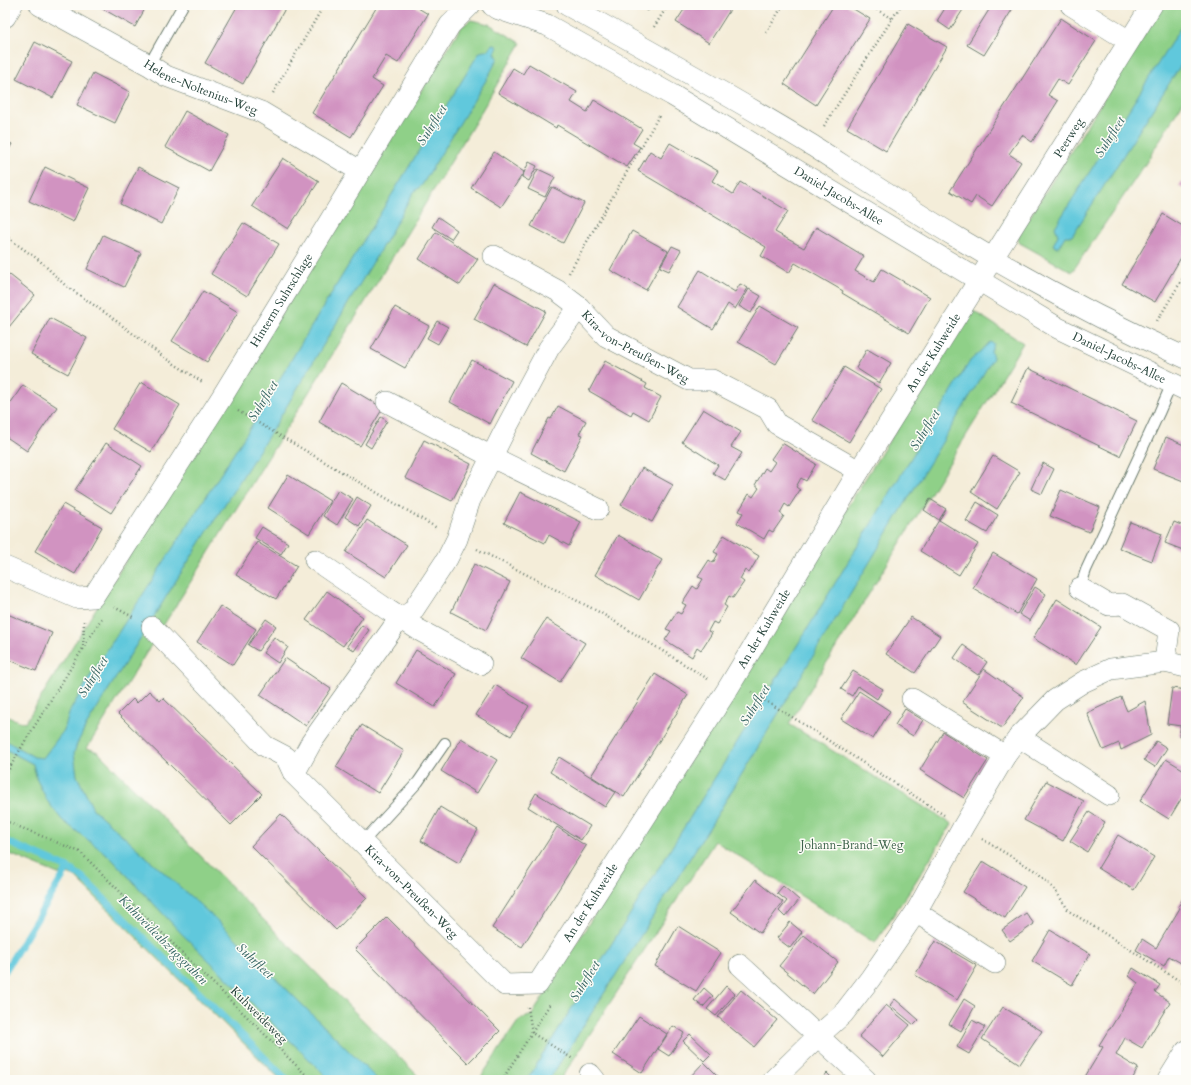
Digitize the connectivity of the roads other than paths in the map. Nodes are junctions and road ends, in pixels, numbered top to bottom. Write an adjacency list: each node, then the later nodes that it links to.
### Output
1 (12, 5): 9 (street)
2 (40, 5): 11 (street, Helene-Noltenius-Weg)
3 (183, 5): 11 (lane)
4 (470, 5): 12 (street, Hinterm Suhrschlage)
5 (492, 5): 14 (street, Daniel-Jacobs-Allee)
6 (568, 5): 14 (street, Daniel-Jacobs-Allee)
7 (1072, 5): 10 (street)
8 (1152, 5): 10 (street, Peerweg)
9 (5, 17)
10 (1129, 41): 14 (street, Peerweg)
11 (149, 65): 12 (street, Helene-Noltenius-Weg)
12 (360, 171): 23 (street, Hinterm Suhrschlage)
13 (494, 256): 15 (street, Kira-von-Preußen-Weg)
14 (986, 270): 16 (street, Daniel-Jacobs-Allee); 17 (street, Daniel-Jacobs-Allee); 20 (street, An der Kuhweide)
15 (579, 307): 19 (street, Kira-von-Preußen-Weg); 20 (street, Kira-von-Preußen-Weg)
16 (1186, 358)
17 (1179, 386): 24 (lane)
18 (387, 402): 19 (street)
19 (492, 457): 21 (street); 25 (street, Kira-von-Preußen-Weg)
20 (860, 471): 40 (street, An der Kuhweide)
21 (598, 509)
22 (315, 560): 25 (street)
23 (5, 567)
24 (1080, 588): 27 (street)
25 (400, 618): 28 (street); 34 (street, Kira-von-Preußen-Weg)
26 (152, 627): 34 (street, Kira-von-Preußen-Weg)
27 (1165, 662): 29 (street); 31 (street)
28 (481, 664)
29 (1186, 668)
30 (912, 698): 33 (street)
31 (1019, 737): 33 (street); 35 (street)
32 (445, 743): 36 (lane)
33 (1005, 756): 37 (street)
34 (294, 774): 36 (street, Kira-von-Preußen-Weg)
35 (1109, 794)
36 (362, 843): 40 (street, Kira-von-Preußen-Weg)
37 (916, 912): 38 (street); 41 (street)
38 (995, 963)
39 (740, 965): 41 (street)
40 (538, 984)
41 (818, 1036): 43 (street); 44 (street)
42 (1186, 1051): 45 (street)
43 (773, 1080)
44 (866, 1080)
45 (1168, 1080)

